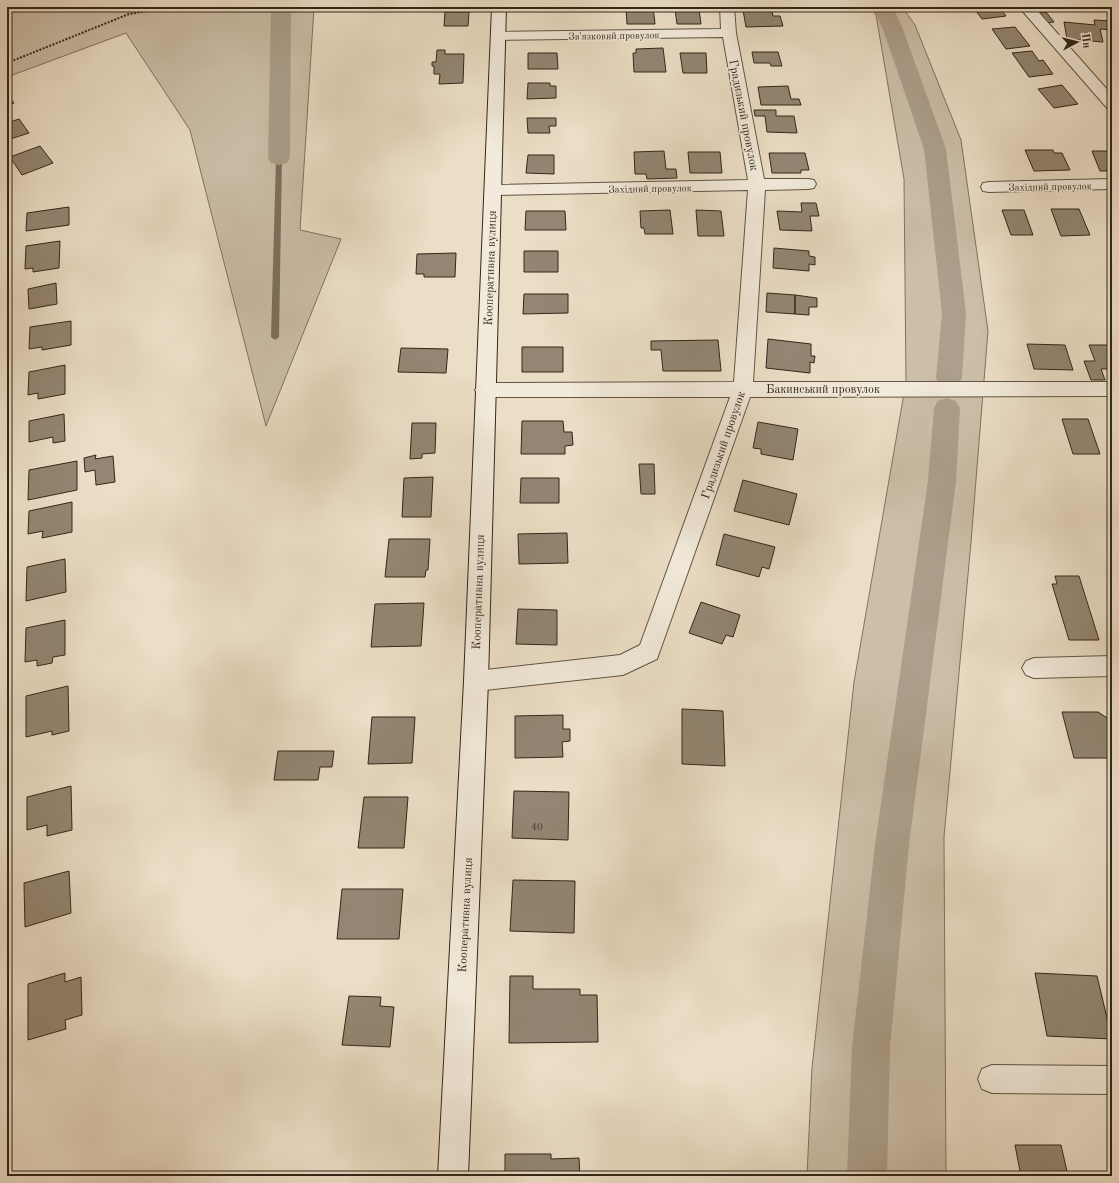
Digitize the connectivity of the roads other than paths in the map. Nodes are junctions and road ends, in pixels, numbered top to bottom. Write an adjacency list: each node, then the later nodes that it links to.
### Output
1 (499, 7): 5 (street, Кооперативна вулиця)
2 (727, 7): 4 (street, Градизький провулок)
3 (1026, 7): 6 (street)
4 (729, 33): 5 (street, Звʼязковий провулок); 9 (street, Градизький провулок)
5 (498, 36): 11 (street, Кооперативна вулиця)
6 (1112, 105)
7 (808, 184): 9 (street, Західний провулок)
8 (1112, 184): 10 (street, Західний провулок)
9 (757, 186): 11 (street, Західний провулок); 12 (street, Градизький провулок)
10 (989, 187)
11 (493, 190): 14 (street, Кооперативна вулиця)
12 (743, 389): 13 (street, Бакинський провулок); 14 (street, Бакинський провулок); 17 (street, Градизький провулок)
13 (1112, 389)
14 (485, 390): 17 (street, Кооперативна вулиця)
15 (1112, 666): 16 (street)
16 (1034, 668)
17 (476, 681): 20 (street, Кооперативна вулиця)
18 (992, 1078): 19 (street)
19 (1112, 1080)
20 (453, 1176)

